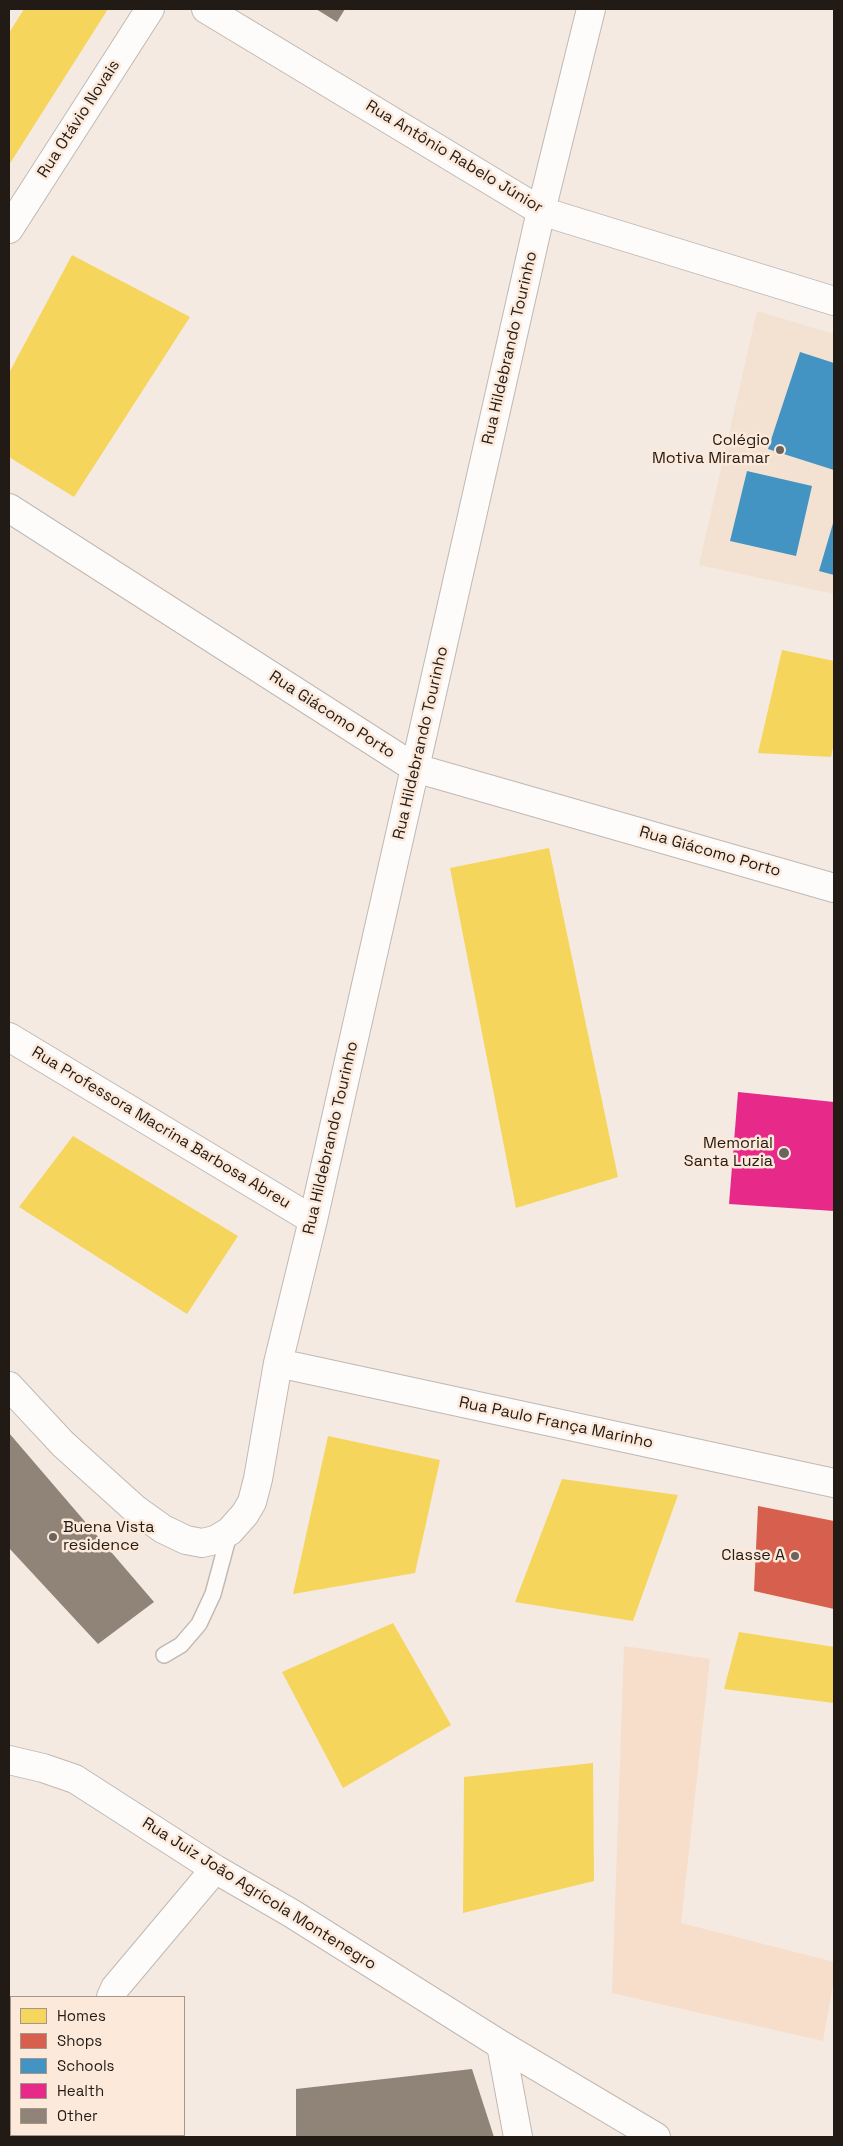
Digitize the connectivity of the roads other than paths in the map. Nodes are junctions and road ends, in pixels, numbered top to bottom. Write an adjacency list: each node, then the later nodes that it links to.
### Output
1 (150, 9): 5 (street, Rua Otávio Novais)
2 (206, 9): 4 (street, Rua Antônio Rabelo Júnior)
3 (591, 9): 4 (street, Rua Hildebrando Tourinho)
4 (542, 210): 6 (street, Rua Antônio Rabelo Júnior); 8 (street, Rua Hildebrando Tourinho)
5 (9, 229)
6 (834, 301)
7 (9, 508): 8 (street, Rua Giácomo Porto)
8 (415, 768): 9 (street, Rua Giácomo Porto); 11 (street, Rua Hildebrando Tourinho)
9 (834, 888)
10 (9, 1037): 11 (street, Rua Professora Macrina Barbosa Abreu)
11 (313, 1220): 12 (street, Rua Hildebrando Tourinho)
12 (278, 1363): 14 (street, Rua Paulo França Marinho); 15 (street, Rua Hildebrando Tourinho)
13 (9, 1386): 15 (street)
14 (834, 1483)
15 (230, 1531): 16 (lane)
16 (164, 1655)
17 (9, 1760): 18 (street, Rua Juiz João Agrícola Montenegro)
18 (214, 1869): 19 (street); 20 (street, Rua Juiz João Agrícola Montenegro)
19 (111, 1996)
20 (501, 2045): 21 (street); 22 (street, Rua Juiz João Agrícola Montenegro)
21 (518, 2137)
22 (656, 2137)

